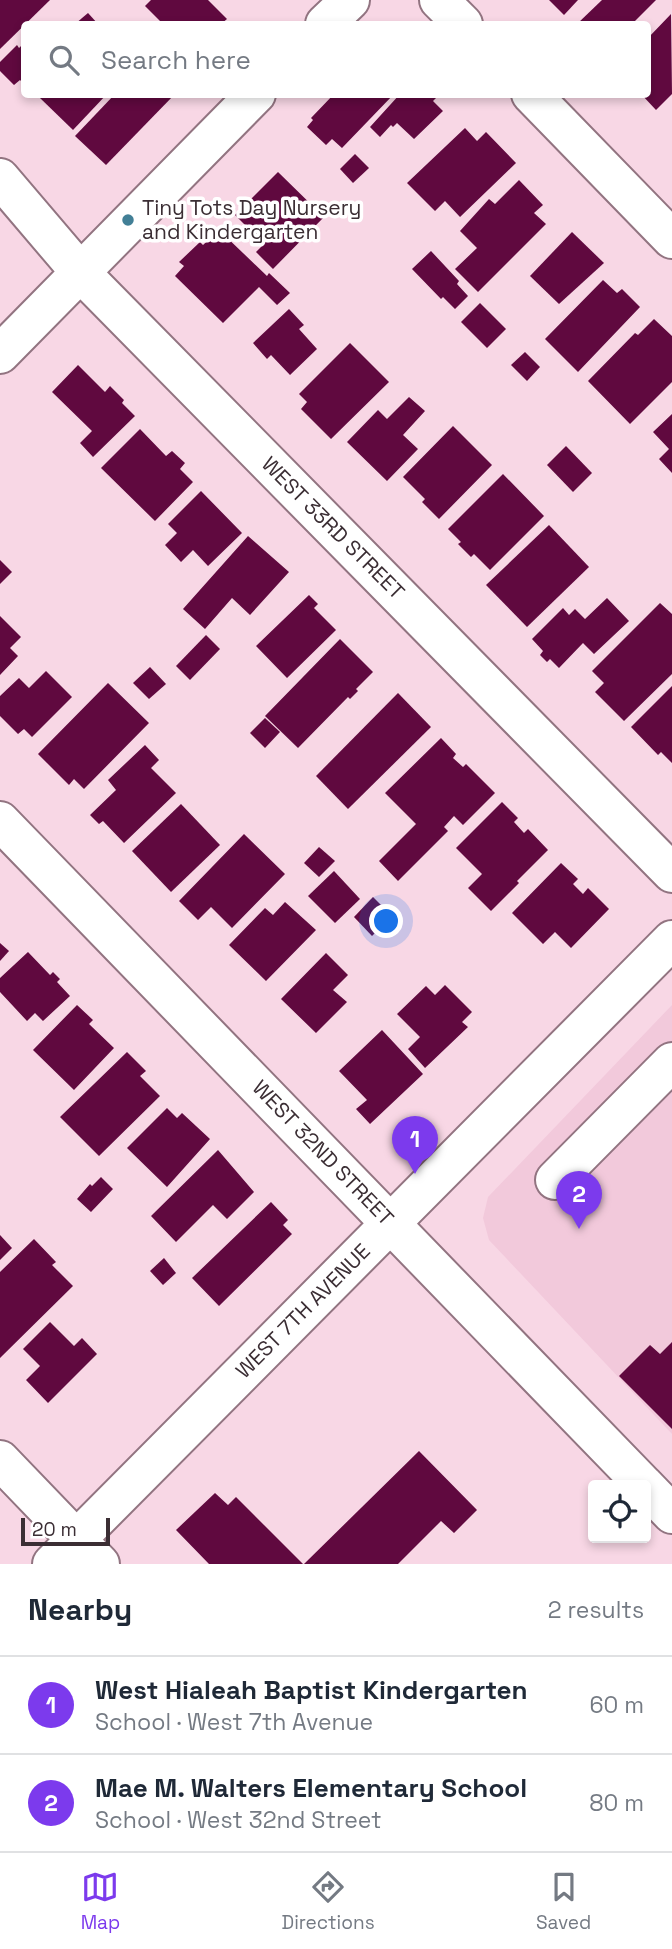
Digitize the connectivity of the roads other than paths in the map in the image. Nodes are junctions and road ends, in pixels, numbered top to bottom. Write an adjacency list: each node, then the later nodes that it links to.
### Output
1 (350, 0): 3 (street)
2 (439, 0): 4 (street)
3 (328, 21)
4 (460, 21)
5 (252, 98): 9 (street)
6 (535, 98): 8 (street)
7 (0, 178): 9 (street, WEST 33RD STREET)
8 (672, 239)
9 (80, 272): 10 (street); 12 (street, WEST 33RD STREET)
10 (0, 355)
11 (0, 821): 16 (street, WEST 32ND STREET)
12 (672, 873)
13 (672, 940): 16 (street, WEST 7TH AVENUE)
14 (672, 1062): 15 (street)
15 (555, 1180)
16 (390, 1222): 18 (street, WEST 32ND STREET); 21 (street, WEST 7TH AVENUE)
17 (0, 1460): 21 (street)
18 (639, 1480)
19 (651, 1492): 20 (street, WEST 32ND STREET)
20 (672, 1514)
21 (76, 1556)

